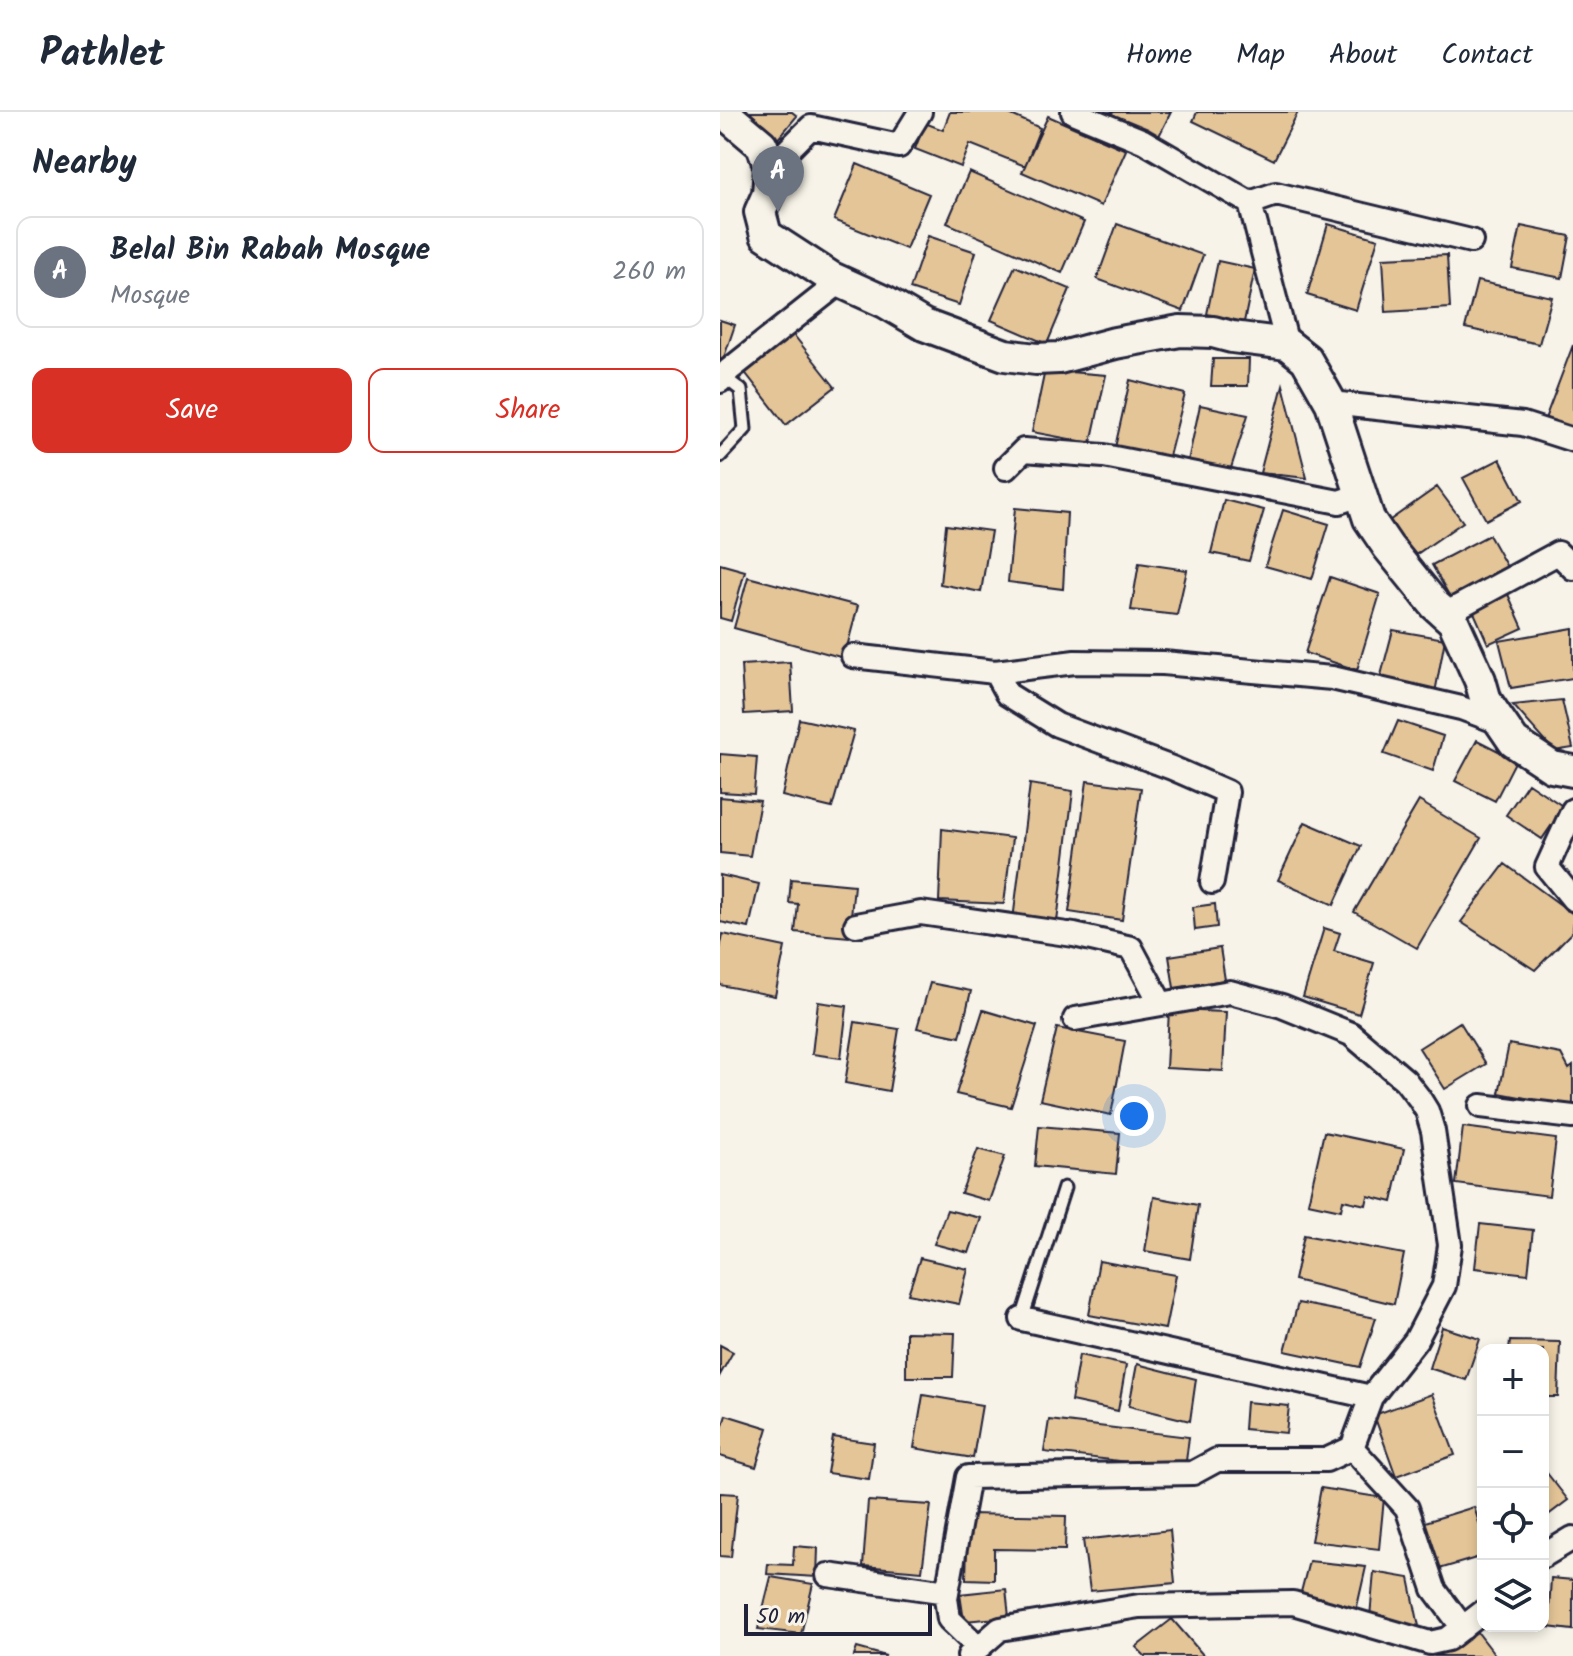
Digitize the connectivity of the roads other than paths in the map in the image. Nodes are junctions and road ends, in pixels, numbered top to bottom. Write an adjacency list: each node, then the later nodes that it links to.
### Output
1 (723, 112): 4 (street)
2 (920, 112): 4 (street)
3 (1073, 112): 5 (street)
4 (770, 168): 7 (street)
5 (1250, 203): 6 (street); 8 (street)
6 (1471, 241)
7 (840, 282): 8 (street); 9 (street)
8 (1287, 344): 10 (street)
9 (722, 379): 12 (lane)
10 (1331, 403): 11 (street); 14 (street)
11 (1573, 440)
12 (720, 456)
13 (1006, 468): 14 (street)
14 (1360, 495): 16 (street)
15 (1573, 568): 16 (street)
16 (1445, 614): 19 (street)
17 (853, 656): 18 (street)
18 (995, 672): 19 (street); 22 (street)
19 (1501, 723): 20 (street)
20 (1573, 771)
21 (1573, 810): 23 (street)
22 (1212, 882)
23 (1573, 899)
24 (856, 925): 25 (street)
25 (1161, 1004): 26 (street); 31 (street)
26 (1075, 1019)
27 (1481, 1106): 28 (street)
28 (1573, 1117)
29 (1064, 1188): 30 (lane)
30 (1022, 1319): 31 (street)
31 (1371, 1397): 32 (street)
32 (1352, 1448): 36 (street); 38 (street)
33 (1573, 1538): 34 (street)
34 (1549, 1552)
35 (828, 1575): 36 (street)
36 (947, 1592): 39 (street)
37 (1477, 1617): 38 (street)
38 (1463, 1628): 39 (street)
39 (974, 1652)

